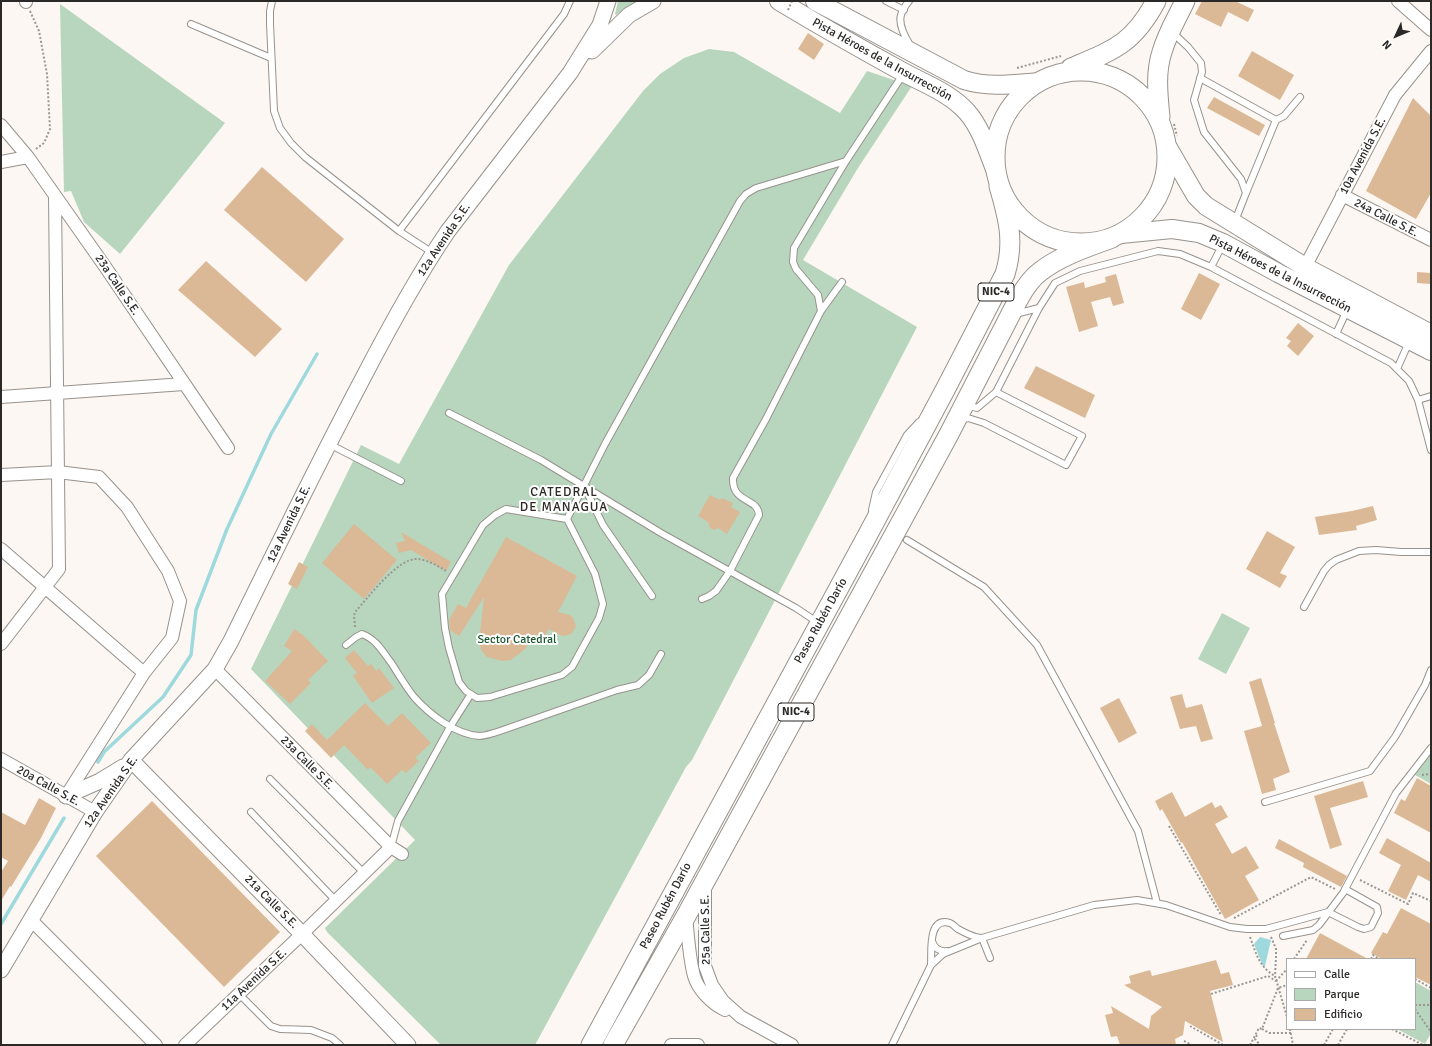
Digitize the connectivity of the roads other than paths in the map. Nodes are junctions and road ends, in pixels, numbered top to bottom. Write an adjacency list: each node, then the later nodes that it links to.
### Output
1 (272, 1): 18 (lane)
2 (570, 1): 36 (lane)
3 (608, 1): 19 (street, 12a Avenida S.E.)
4 (653, 1): 19 (street, 12a Avenida S.E.)
5 (815, 1): 17 (main road, Pista Héroes de la Insurrección)
6 (886, 1): 12 (lane)
7 (909, 1): 12 (lane)
8 (1156, 1): 22 (highway, NIC-4)
9 (1185, 1): 15 (highway, NIC-4)
10 (1398, 1): 14 (street)
11 (783, 6): 20 (main road, Pista Héroes de la Insurrección)
12 (904, 10): 17 (lane)
13 (191, 24): 18 (lane)
14 (1431, 30)
15 (1170, 31): 21 (lane); 26 (highway, NIC-4)
16 (1431, 51): 33 (street, 10a Avenida S.E.)
17 (916, 55): 22 (main road, Pista Héroes de la Insurrección)
18 (271, 58): 36 (lane)
19 (570, 73): 40 (street, 12a Avenida S.E.)
20 (904, 73): 29 (lane); 31 (main road, Pista Héroes de la Insurrección)
21 (1200, 78): 24 (lane); 32 (lane)
22 (1046, 79): 26 (highway, NIC-4); 31 (highway, NIC-4)
23 (1300, 97): 24 (lane)
24 (1276, 120): 32 (lane)
25 (1, 125): 28 (street, 23a Calle S.E.)
26 (1162, 125): 27 (highway, NIC-4)
27 (1167, 146): 35 (main road, Pista Héroes de la Insurrección); 37 (highway, NIC-4)
28 (28, 157): 30 (street); 34 (street, 23a Calle S.E.)
29 (846, 161): 46 (lane); 68 (lane)
30 (1, 162)
31 (998, 179): 37 (highway, NIC-4); 78 (highway, Paseo Rubén Darío / NIC-4)
32 (1246, 193): 35 (lane)
33 (1342, 195): 38 (street, 24a Calle S.E.); 42 (street, 10a Avenida S.E.)
34 (55, 196): 53 (street, 23a Calle S.E.); 54 (street)
35 (1234, 224): 42 (main road, Pista Héroes de la Insurrección)
36 (399, 231): 40 (lane)
37 (1117, 236): 39 (main road, Pista Héroes de la Insurrección); 47 (highway, Paseo Rubén Darío / NIC-4)
38 (1431, 240)
39 (1223, 243): 41 (lane); 45 (main road, Pista Héroes de la Insurrección)
40 (433, 253): 62 (street, 12a Avenida S.E.)
41 (1211, 267): 44 (lane); 48 (lane)
42 (1306, 268): 49 (main road, Pista Héroes de la Insurrección)
43 (842, 282): 46 (lane)
44 (1039, 308): 47 (lane); 55 (lane)
45 (1347, 309): 48 (lane); 50 (main road, Pista Héroes de la Insurrección)
46 (821, 311): 73 (lane)
47 (1009, 316): 59 (highway, Paseo Rubén Darío / NIC-4)
48 (1336, 334): 52 (lane)
49 (1431, 334)
50 (1409, 341): 51 (main road, Pista Héroes de la Insurrección); 52 (lane)
51 (1431, 351)
52 (1397, 369): 58 (lane)
53 (184, 384): 54 (street); 63 (street, 23a Calle S.E.)
54 (57, 392): 57 (street); 65 (street)
55 (996, 392): 59 (lane); 61 (lane)
56 (1431, 396): 58 (lane)
57 (1, 397)
58 (1418, 400): 64 (lane)
59 (964, 404): 61 (highway, Paseo Rubén Darío / NIC-4)
60 (449, 413): 68 (lane)
61 (948, 436): 98 (highway, Paseo Rubén Darío / NIC-4)
62 (328, 444): 67 (lane); 82 (street, 12a Avenida S.E.)
63 (228, 448)
64 (1431, 450)
65 (58, 472): 66 (street); 74 (street); 84 (street)
66 (1, 476)
67 (401, 482)
68 (584, 486): 69 (lane); 73 (lane); 75 (lane)
69 (567, 519): 85 (lane); 85 (lane)
70 (908, 540): 101 (lane)
71 (1, 549): 74 (street)
72 (1431, 552): 77 (lane)
73 (730, 571): 76 (lane); 78 (lane)
74 (46, 588): 79 (street); 84 (street)
75 (652, 596)
76 (702, 599)
77 (1304, 607)
78 (819, 623): 115 (highway, Paseo Rubén Darío / NIC-4)
79 (1, 644)
80 (346, 645): 86 (lane)
81 (661, 654): 86 (lane)
82 (215, 669): 89 (street, 12a Avenida S.E.); 95 (street, 23a Calle S.E.)
83 (1431, 670): 92 (lane)
84 (144, 673): 91 (street)
85 (471, 694): 86 (lane)
86 (450, 726): 95 (lane)
87 (1431, 748): 99 (lane)
88 (1, 759): 91 (street, 20a Calle S.E.)
89 (132, 760): 91 (street); 93 (street, 12a Avenida S.E.); 105 (street, 21a Calle S.E.)
90 (270, 779): 97 (lane)
91 (72, 799): 93 (street, 20a Calle S.E.)
92 (1265, 802)
93 (95, 812): 104 (street, 12a Avenida S.E.)
94 (250, 812): 100 (lane)
95 (391, 847): 96 (street, 23a Calle S.E.); 97 (street, 11a Avenida S.E.)
96 (402, 854)
97 (364, 873): 100 (street, 11a Avenida S.E.)
98 (705, 878): 103 (highway, Paseo Rubén Darío / NIC-4); 114 (street, 25a Calle S.E.)
99 (1344, 891): 102 (lane); 102 (lane)
100 (336, 901): 105 (street, 11a Avenida S.E.)
101 (1157, 903): 102 (lane); 108 (lane)
102 (1328, 912): 107 (lane)
103 (686, 916): 114 (street, 25a Calle S.E.); 120 (highway, Paseo Rubén Darío / NIC-4)
104 (31, 920): 112 (street, 12a Avenida S.E.); 116 (street)
105 (302, 934): 113 (street, 11a Avenida S.E.); 119 (street, 21a Calle S.E.)
106 (932, 935): 108 (lane); 109 (lane); 111 (lane)
107 (1283, 936)
108 (982, 938): 109 (lane); 110 (lane)
109 (950, 951): 111 (lane)
110 (990, 958)
111 (931, 965): 124 (lane)
112 (1, 970)
113 (239, 994): 117 (street, 11a Avenida S.E.); 118 (lane)
114 (741, 1018): 123 (street, 25a Calle S.E.)
115 (595, 1041)
116 (156, 1045)
117 (185, 1045)
118 (340, 1045)
119 (408, 1045)
120 (613, 1045)
121 (671, 1045): 122 (street)
122 (698, 1045)
123 (792, 1045)
124 (892, 1045)

